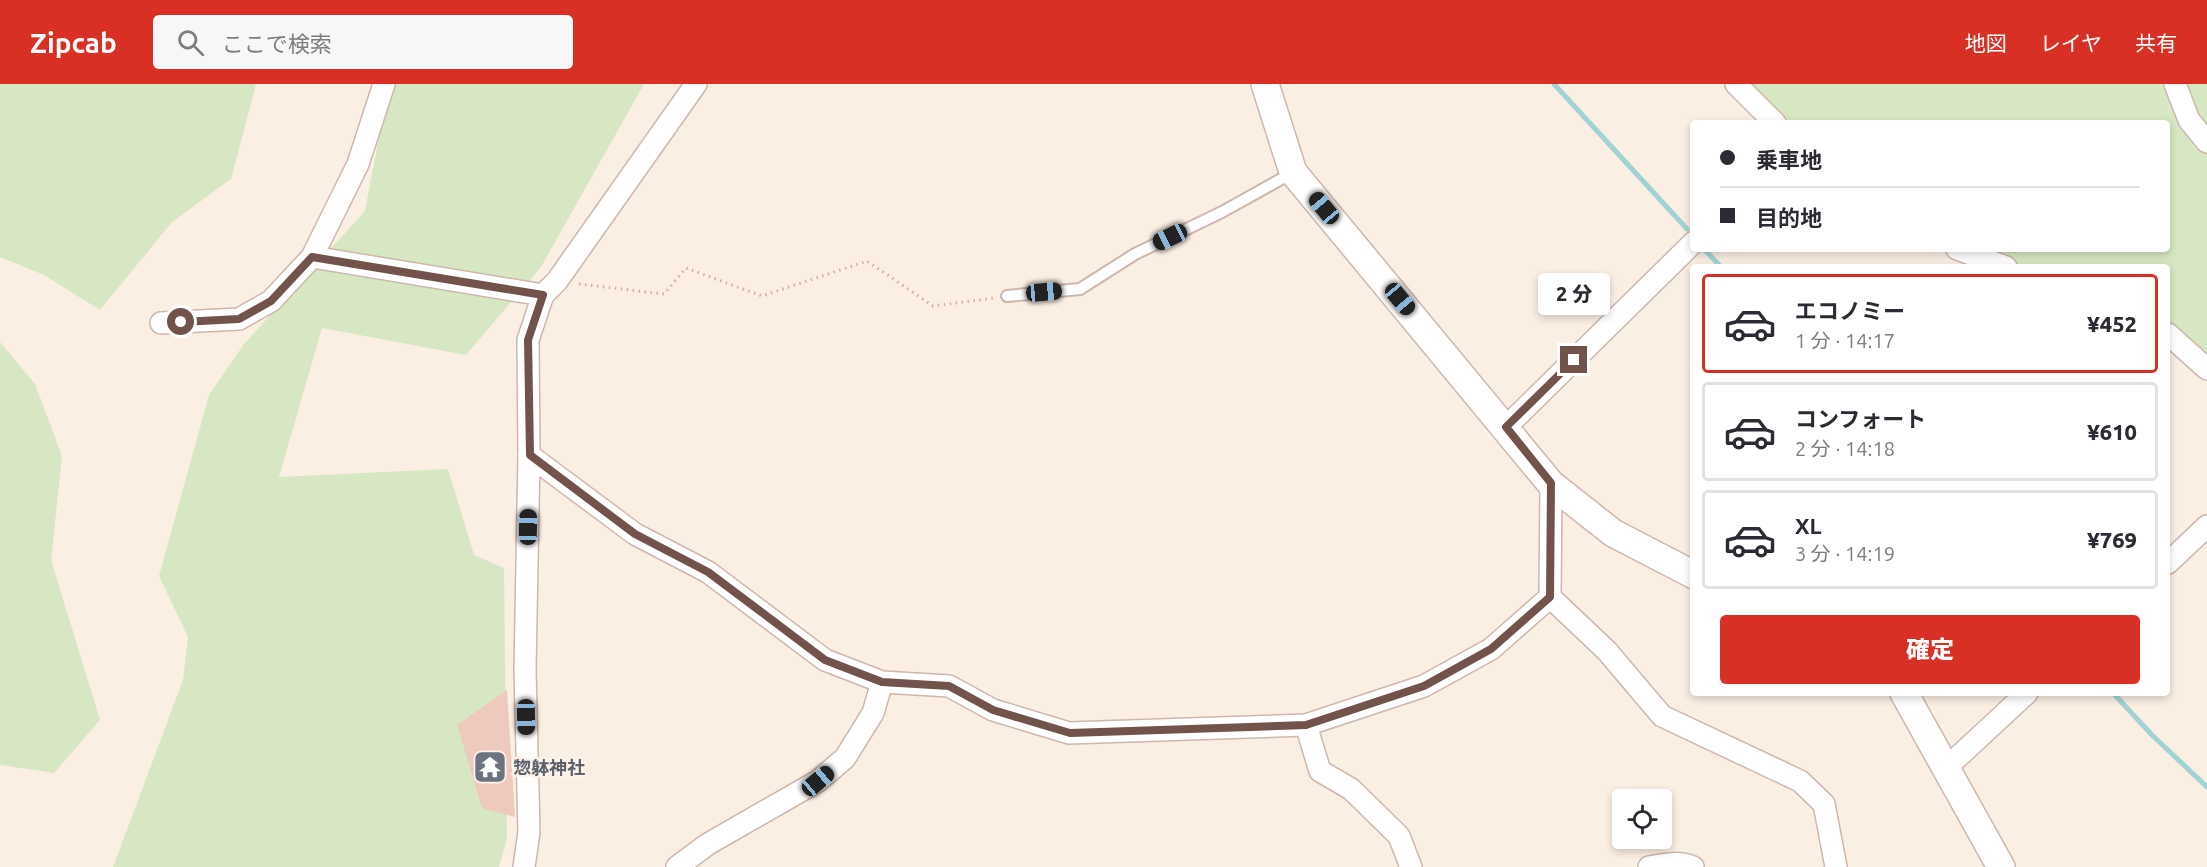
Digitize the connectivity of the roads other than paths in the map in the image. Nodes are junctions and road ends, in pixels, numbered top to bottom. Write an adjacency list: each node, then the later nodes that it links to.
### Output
1 (384, 84): 13 (street)
2 (696, 84): 15 (street)
3 (1265, 84): 10 (street)
4 (1736, 84): 7 (street)
5 (2161, 84): 8 (street)
6 (2175, 84): 8 (street)
7 (1772, 120)
8 (2189, 120): 9 (street)
9 (2207, 142)
10 (1293, 171): 16 (lane); 20 (street)
11 (1690, 246): 20 (street)
12 (1965, 252): 14 (street)
13 (312, 257): 15 (street); 17 (street)
14 (1998, 264)
15 (550, 288): 21 (street)
16 (1007, 296)
17 (161, 323)
18 (2170, 336): 19 (street)
19 (2207, 369)
20 (1506, 427): 22 (street)
21 (530, 455): 27 (street); 32 (street)
22 (1551, 483): 25 (street); 26 (street)
23 (2207, 526): 24 (street)
24 (2170, 561)
25 (1690, 573)
26 (1550, 597): 30 (street); 37 (street)
27 (882, 682): 30 (street); 33 (street)
28 (1906, 696): 31 (street)
29 (2024, 696): 31 (street)
30 (1306, 725): 34 (street)
31 (1946, 768): 38 (street)
32 (524, 867)
33 (678, 867)
34 (1412, 867)
35 (1649, 867): 36 (street)
36 (1693, 867)
37 (1836, 867)
38 (2001, 867)

